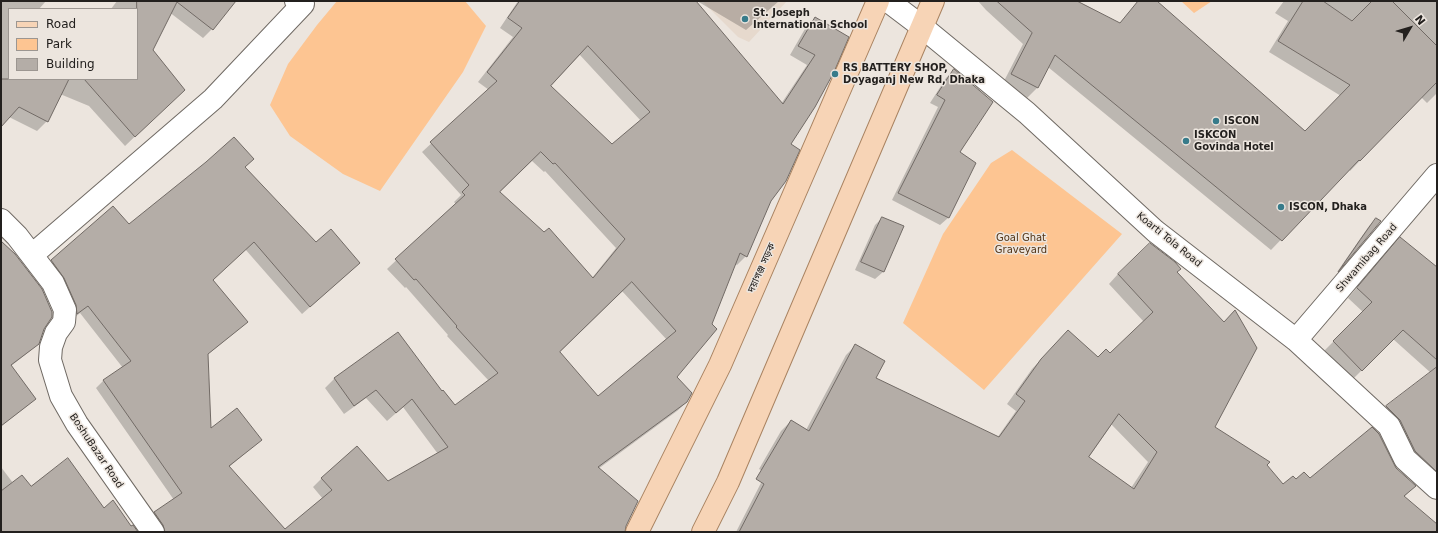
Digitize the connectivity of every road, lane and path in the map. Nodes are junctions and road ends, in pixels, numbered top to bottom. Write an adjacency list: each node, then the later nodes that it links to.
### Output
1 (296, 1): 8 (street)
2 (878, 1): 12 (main road, দয়াগঞ্জ সড়ক)
3 (888, 1): 5 (street, Koarti Tola Road)
4 (933, 1): 5 (main road)
5 (921, 26): 9 (street, Koarti Tola Road); 13 (main road)
6 (1437, 176): 9 (street, Shwamibag Road)
7 (1, 220): 8 (street, BoshuBazar Road)
8 (32, 255): 11 (street, BoshuBazar Road)
9 (1296, 340): 10 (street, Koarti Tola Road)
10 (1437, 488)
11 (153, 532)
12 (637, 532)
13 (703, 532)

